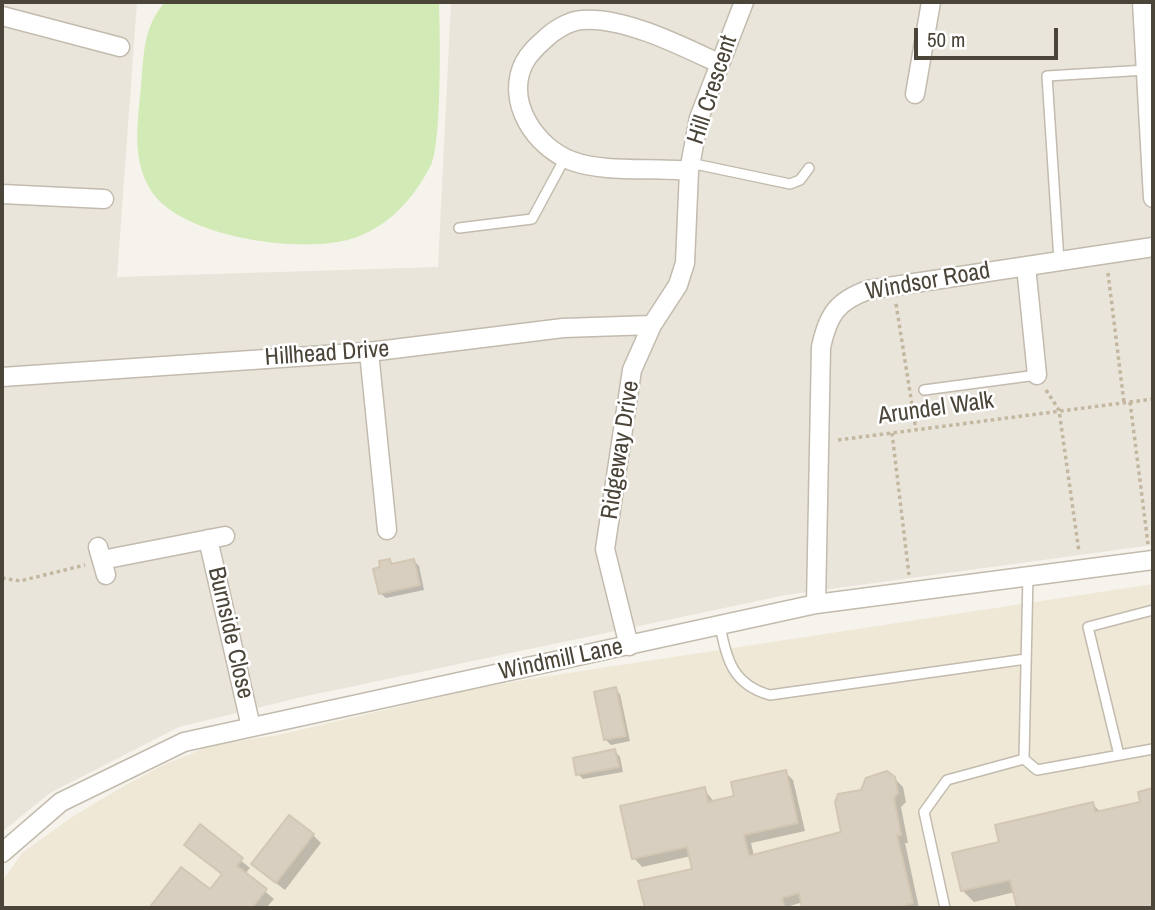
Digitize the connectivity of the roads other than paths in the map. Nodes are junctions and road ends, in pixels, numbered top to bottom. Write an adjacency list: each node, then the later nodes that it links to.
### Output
1 (744, 2): 6 (street, Hill Crescent)
2 (931, 2): 8 (street)
3 (1142, 2): 7 (street)
4 (2, 16): 5 (street)
5 (120, 47)
6 (718, 63): 9 (street); 10 (street, Hill Crescent)
7 (1146, 70): 13 (street); 17 (lane)
8 (915, 94)
9 (565, 158): 10 (street); 15 (lane)
10 (689, 167): 11 (lane); 18 (street, Hill Crescent)
11 (809, 168)
12 (2, 194): 14 (street)
13 (1153, 198)
14 (104, 199)
15 (458, 228)
16 (1153, 247): 17 (street, Windsor Road)
17 (1059, 261): 19 (street, Windsor Road)
18 (685, 263): 20 (street, Ridgeway Drive)
19 (1026, 266): 22 (street); 29 (street, Windsor Road)
20 (652, 325): 21 (street, Hillhead Drive); 32 (street, Ridgeway Drive)
21 (369, 352): 23 (street, Hillhead Drive); 25 (street)
22 (1037, 376): 24 (lane)
23 (2, 377)
24 (923, 390)
25 (387, 530)
26 (1152, 560): 28 (street, Windmill Lane)
27 (102, 561): 34 (street, Burnside Close)
28 (1028, 575): 29 (street, Windmill Lane); 33 (lane)
29 (816, 604): 31 (street, Windmill Lane)
30 (1153, 610): 36 (lane)
31 (720, 625): 32 (street, Windmill Lane); 33 (lane)
32 (629, 646): 34 (street, Windmill Lane)
33 (1026, 659): 37 (lane)
34 (251, 727): 38 (street, Windmill Lane)
35 (1153, 749): 36 (lane)
36 (1119, 755): 37 (lane)
37 (1024, 759): 39 (lane)
38 (2, 853)
39 (945, 908)

